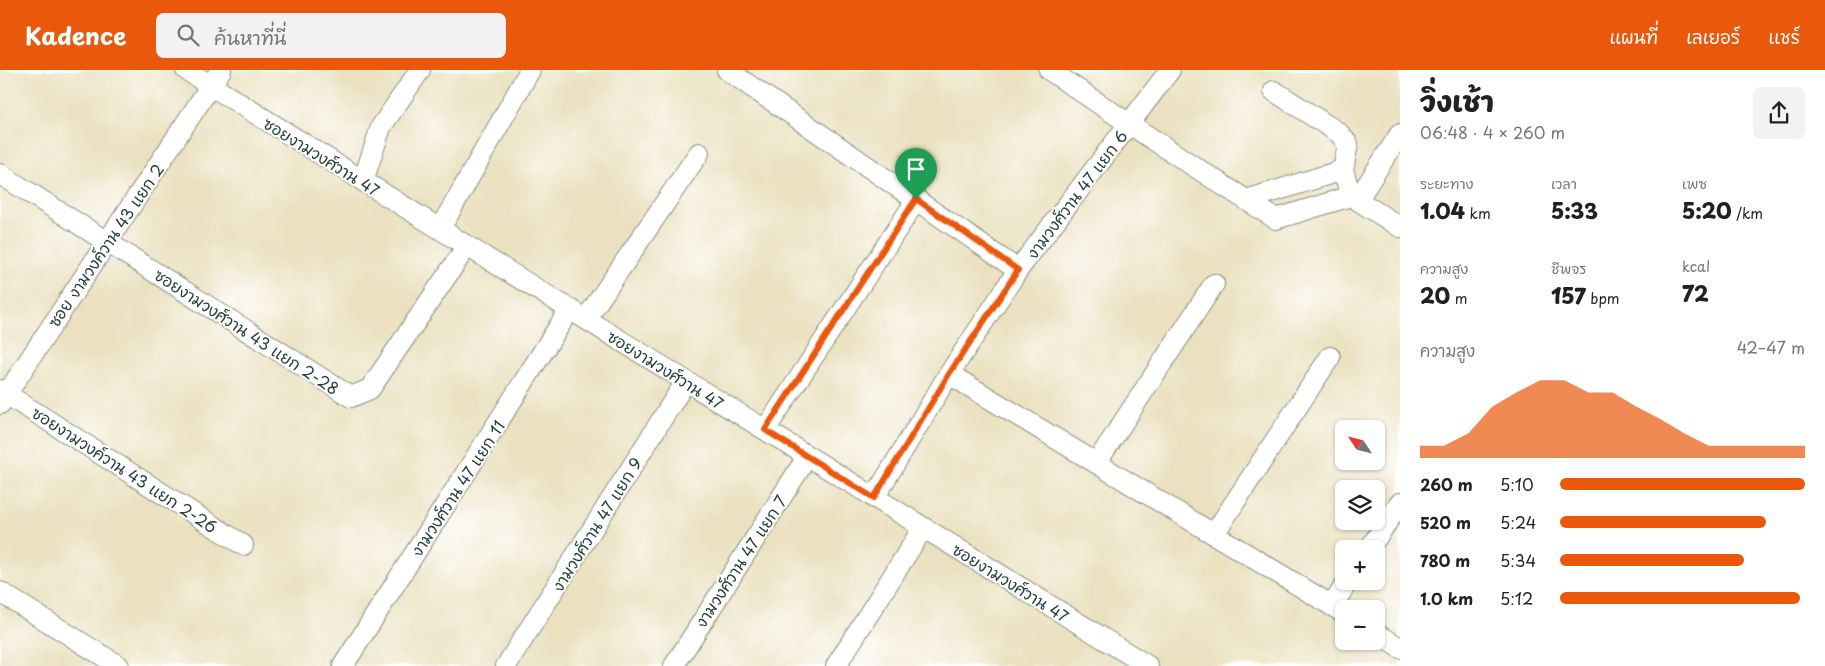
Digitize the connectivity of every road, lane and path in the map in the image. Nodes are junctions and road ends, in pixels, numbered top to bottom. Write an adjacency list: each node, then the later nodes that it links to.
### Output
1 (186, 70): 7 (street, ซอยงามวงศ์วาน 47)
2 (420, 70): 14 (street)
3 (530, 70): 19 (street)
4 (727, 70): 16 (street)
5 (1049, 70): 9 (street)
6 (1170, 70): 9 (street, งามวงศ์วาน 47 แยก 6)
7 (216, 78): 14 (street, ซอยงามวงศ์วาน 47); 20 (street, ซอย งามวงค์วาน 43 แยก 2)
8 (1274, 91): 12 (street)
9 (1129, 124): 17 (street); 22 (street, งามวงศ์วาน 47 แยก 6)
10 (1400, 134): 15 (street)
11 (699, 153): 24 (street, งามวงศ์วาน 47 แยก 11)
12 (1343, 170): 15 (street); 17 (street)
13 (0, 174): 20 (street)
14 (363, 181): 19 (street, ซอยงามวงศ์วาน 47)
15 (1354, 198): 17 (street); 18 (street)
16 (916, 199): 22 (street); 29 (street)
17 (1246, 200)
18 (1400, 227)
19 (440, 229): 21 (street, ซอยงามวงศ์วาน 47)
20 (107, 242): 21 (street, ซอยงามวงศ์วาน 43 แยก 2-28); 28 (street, ซอย งามวงค์วาน 43 แยก 2)
21 (467, 246): 24 (street, ซอยงามวงศ์วาน 47)
22 (1018, 270): 26 (street, งามวงศ์วาน 47 แยก 6)
23 (1214, 284): 31 (street)
24 (578, 314): 27 (street, ซอยงามวงศ์วาน 47); 43 (street, งามวงศ์วาน 47 แยก 11)
25 (1330, 357): 35 (street)
26 (949, 374): 31 (street); 32 (street, งามวงศ์วาน 47 แยก 6)
27 (686, 381): 29 (street, ซอยงามวงศ์วาน 47); 44 (street, งามวงศ์วาน 47 แยก 9)
28 (2, 396): 37 (street, ซอยงามวงค์วาน 43 แยก 2-26)
29 (765, 430): 30 (street, ซอยงามวงศ์วาน 47)
30 (807, 456): 32 (street, ซอยงามวงศ์วาน 47); 45 (street, งามวงศ์วาน 47 แยก 7)
31 (1097, 462): 35 (street)
32 (874, 498): 34 (street, ซอยงามวงศ์วาน 47)
33 (1400, 503): 36 (street)
34 (924, 528): 46 (street); 47 (street, ซอยงามวงศ์วาน 47)
35 (1214, 534): 39 (street)
36 (1375, 540)
37 (243, 545)
38 (0, 592): 42 (street)
39 (1335, 607)
40 (1385, 639): 41 (street)
41 (1400, 648)
42 (118, 666)
43 (343, 666)
44 (506, 666)
45 (674, 666)
46 (836, 666)
47 (1148, 666)

